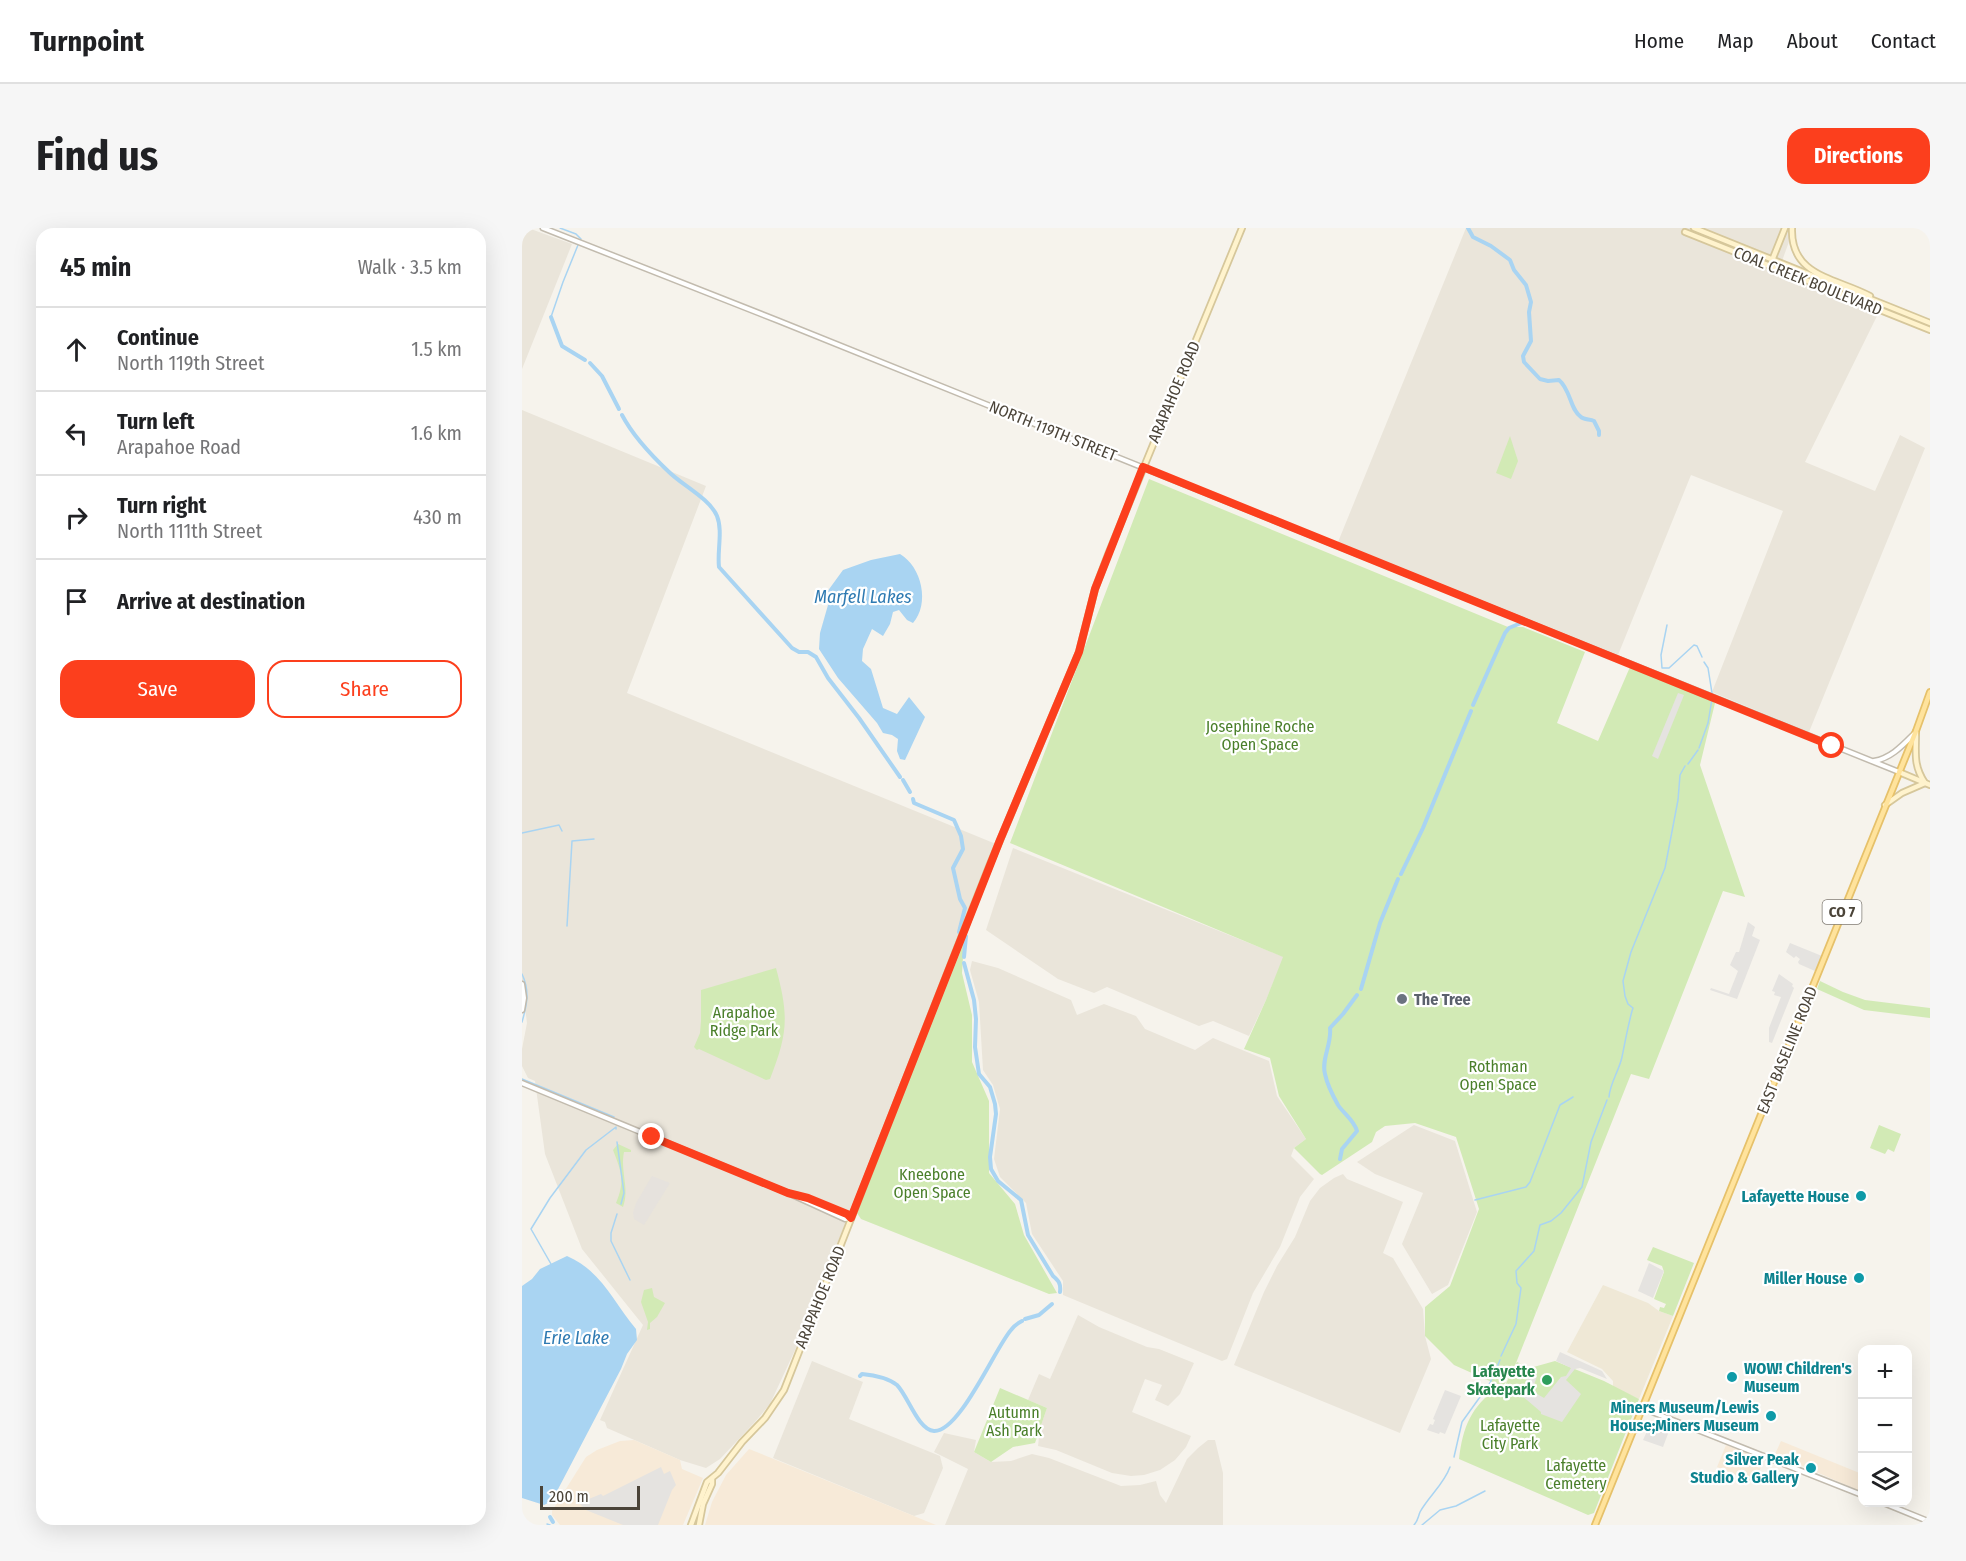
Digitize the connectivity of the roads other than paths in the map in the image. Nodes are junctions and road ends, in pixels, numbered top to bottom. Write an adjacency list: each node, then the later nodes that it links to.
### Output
1 (543, 228): 11 (street, NORTH 119TH STREET)
2 (1242, 228): 11 (main road, ARAPAHOE ROAD)
3 (1694, 228): 7 (main road, COAL CREEK BOULEVARD)
4 (1785, 228): 7 (main road)
5 (1792, 228): 8 (main road)
6 (1685, 232): 7 (main road, COAL CREEK BOULEVARD)
7 (1771, 263): 8 (main road, COAL CREEK BOULEVARD); 10 (main road, COAL CREEK BOULEVARD)
8 (1888, 306): 9 (main road, COAL CREEK BOULEVARD)
9 (1930, 323)
10 (1930, 330)
11 (1143, 467): 14 (street, NORTH 119TH STREET); 21 (main road, ARAPAHOE ROAD)
12 (1930, 692): 13 (main road, EAST BASELINE ROAD / CO 7)
13 (1916, 731): 14 (street); 15 (main road, EAST BASELINE ROAD / CO 7); 16 (main road)
14 (1872, 762): 15 (street, NORTH 119TH STREET)
15 (1899, 772): 16 (main road, NORTH 119TH STREET); 17 (main road, EAST BASELINE ROAD / CO 7)
16 (1928, 784): 17 (main road)
17 (1886, 806): 22 (main road, EAST BASELINE ROAD / CO 7)
18 (522, 984): 19 (street)
19 (522, 1010)
20 (522, 1083): 21 (street)
21 (851, 1218): 23 (main road, ARAPAHOE ROAD)
22 (1642, 1408): 24 (street); 29 (main road, CO 7)
23 (712, 1478): 27 (main road, ARAPAHOE ROAD); 28 (main road, ARAPAHOE ROAD)
24 (1858, 1493)
25 (1891, 1507): 26 (street)
26 (1930, 1522)
27 (691, 1525)
28 (699, 1525)
29 (1595, 1525)

